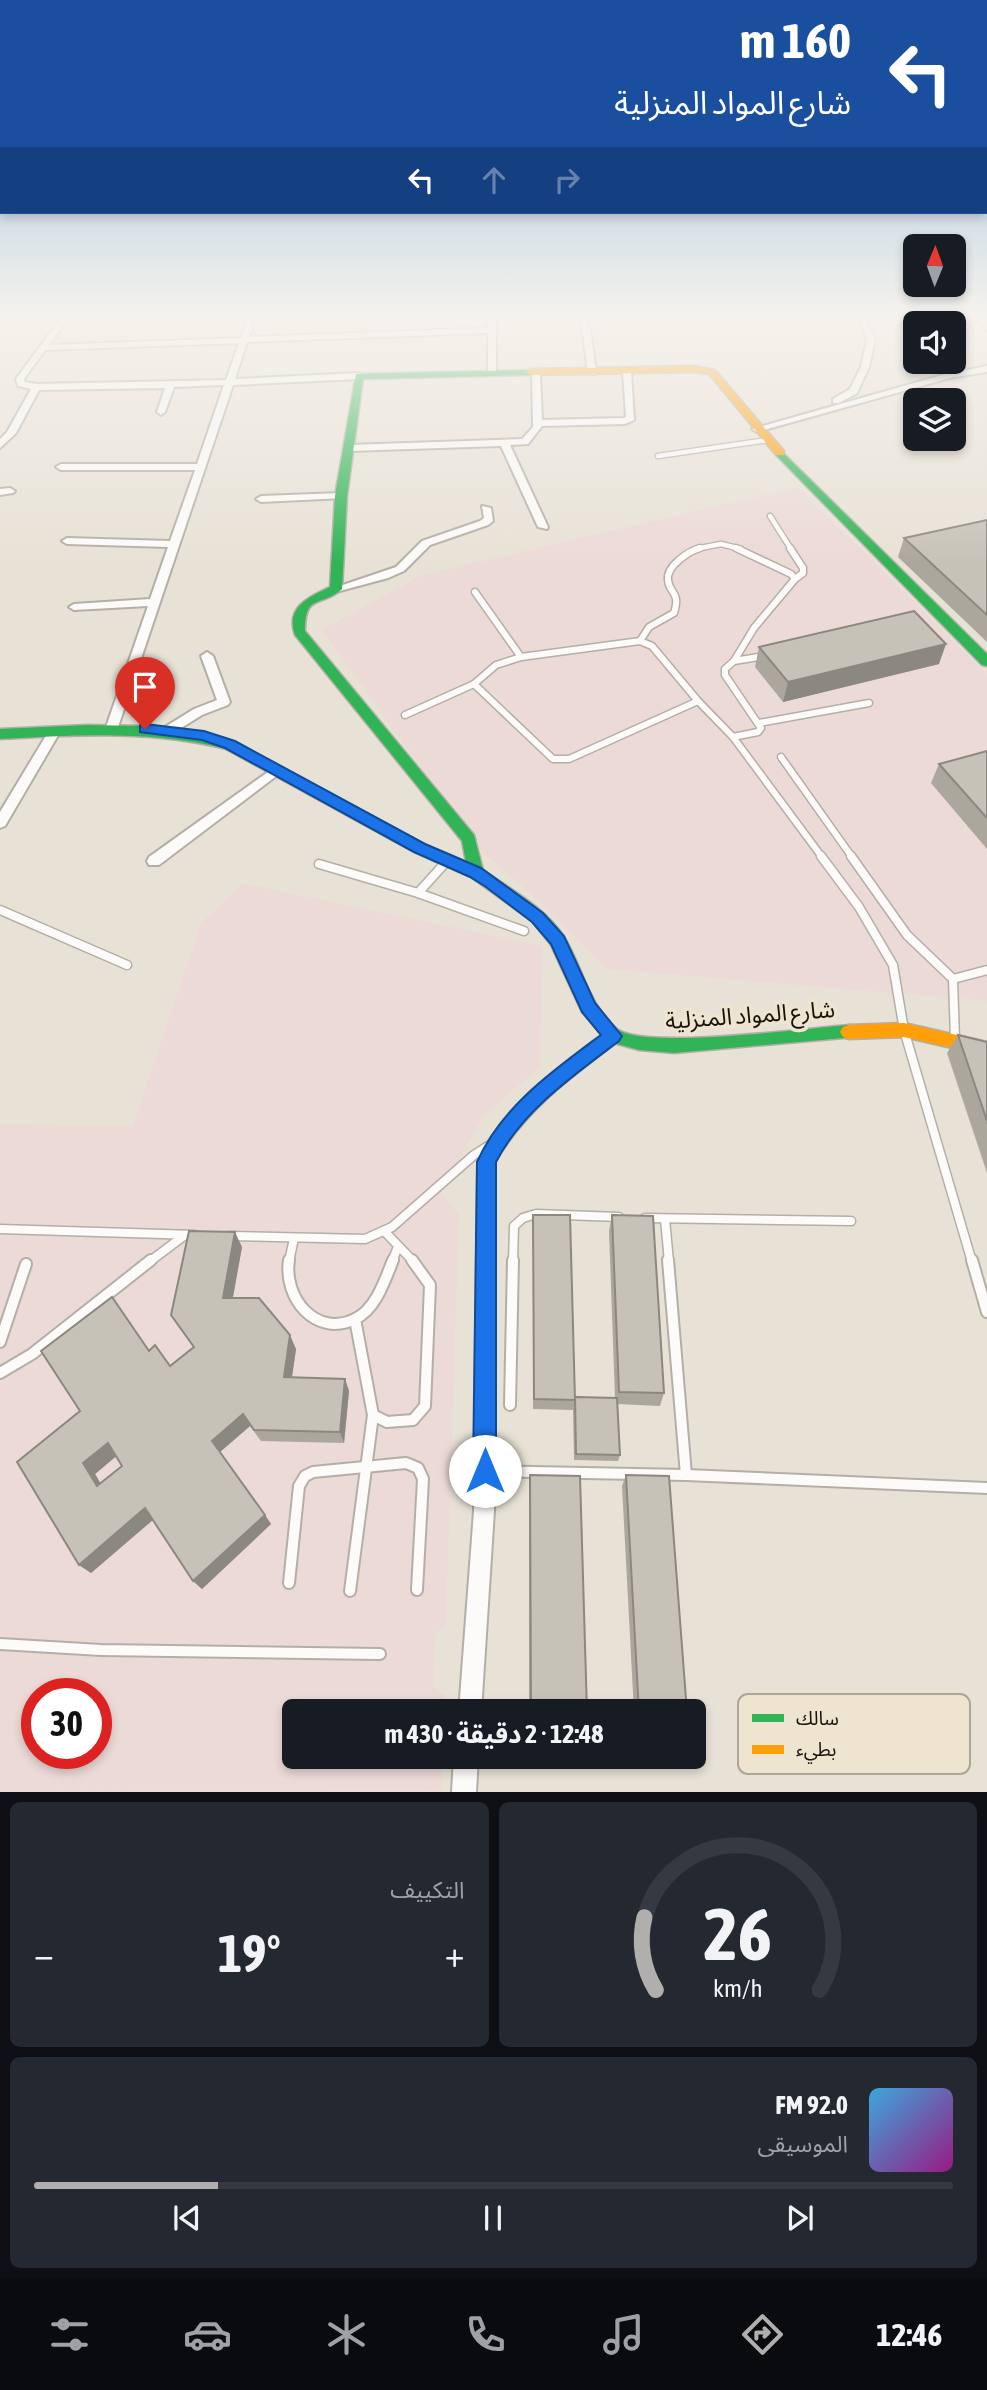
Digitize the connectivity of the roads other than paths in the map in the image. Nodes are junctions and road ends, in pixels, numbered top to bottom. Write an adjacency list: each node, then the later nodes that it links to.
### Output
1 (30, 398): 15 (street)
2 (166, 398): 10 (street)
3 (223, 398): 19 (street)
4 (356, 398): 16 (street)
5 (537, 398): 12 (street)
6 (629, 398): 12 (street)
7 (732, 398): 13 (street)
8 (841, 398): 11 (street)
9 (869, 398): 11 (street)
10 (161, 412)
11 (783, 421): 13 (street)
12 (538, 423): 14 (street)
13 (762, 435): 17 (lane); 35 (street)
14 (505, 444): 16 (street); 24 (street)
15 (0, 445)
16 (349, 448): 20 (street)
17 (658, 456)
18 (61, 467): 19 (street)
19 (201, 467): 26 (street)
20 (341, 496): 21 (street); 28 (street)
21 (261, 499)
22 (486, 508): 28 (street)
23 (770, 516): 27 (lane)
24 (543, 527)
25 (67, 541): 26 (street)
26 (176, 544): 30 (street)
27 (795, 579): 32 (lane); 37 (lane)
28 (336, 589): 55 (street)
29 (475, 592): 36 (lane)
30 (156, 602): 31 (street); 43 (street)
31 (75, 607)
32 (640, 641): 36 (lane); 39 (lane)
33 (771, 655): 37 (lane)
34 (207, 656): 44 (street)
35 (984, 656)
36 (521, 657): 38 (lane)
37 (734, 661): 42 (lane)
38 (474, 684): 39 (lane); 41 (lane)
39 (698, 701): 47 (lane)
40 (869, 703): 42 (lane)
41 (405, 715)
42 (759, 723): 47 (lane)
43 (111, 730): 44 (street); 45 (street)
44 (169, 730): 49 (street)
45 (54, 732): 46 (street); 50 (street)
46 (0, 734)
47 (733, 737): 62 (lane)
48 (781, 757): 61 (lane)
49 (275, 771): 52 (street); 53 (street)
50 (7, 800): 51 (street)
51 (0, 823)
52 (154, 861)
53 (446, 862): 55 (street); 56 (lane)
54 (319, 864): 56 (lane)
55 (476, 873): 63 (street)
56 (418, 893): 58 (lane)
57 (0, 910): 59 (lane)
58 (524, 931)
59 (127, 965)
60 (987, 971): 61 (lane)
61 (953, 979): 64 (lane)
62 (904, 1030): 63 (street, شارع المواد المنزلية); 64 (street, شارع المواد المنزلية); 79 (lane)
63 (613, 1036): 66 (street)
64 (955, 1040): 65 (street, شارع المواد المنزلية)
65 (987, 1049)
66 (497, 1141): 72 (lane); 86 (street)
67 (627, 1217): 83 (lane)
68 (639, 1218): 69 (lane)
69 (665, 1219): 70 (lane); 87 (lane)
70 (851, 1221)
71 (0, 1230): 73 (lane)
72 (384, 1231): 76 (lane); 77 (lane)
73 (186, 1235): 74 (lane); 82 (lane)
74 (200, 1236)
75 (213, 1236): 76 (lane)
76 (294, 1238): 80 (lane)
77 (397, 1249): 80 (lane); 84 (lane)
78 (26, 1265): 81 (lane)
79 (987, 1312)
80 (355, 1319): 84 (lane)
81 (0, 1342)
82 (0, 1373)
83 (510, 1405)
84 (373, 1415): 85 (lane)
85 (365, 1466): 89 (lane); 90 (lane); 91 (lane)
86 (485, 1471): 87 (lane); 94 (street)
87 (686, 1475): 88 (lane)
88 (987, 1488)
89 (289, 1583)
90 (416, 1590)
91 (350, 1591)
92 (0, 1644): 93 (lane)
93 (380, 1654)
94 (471, 1699)
95 (465, 1769): 96 (street)
96 (464, 1791)

